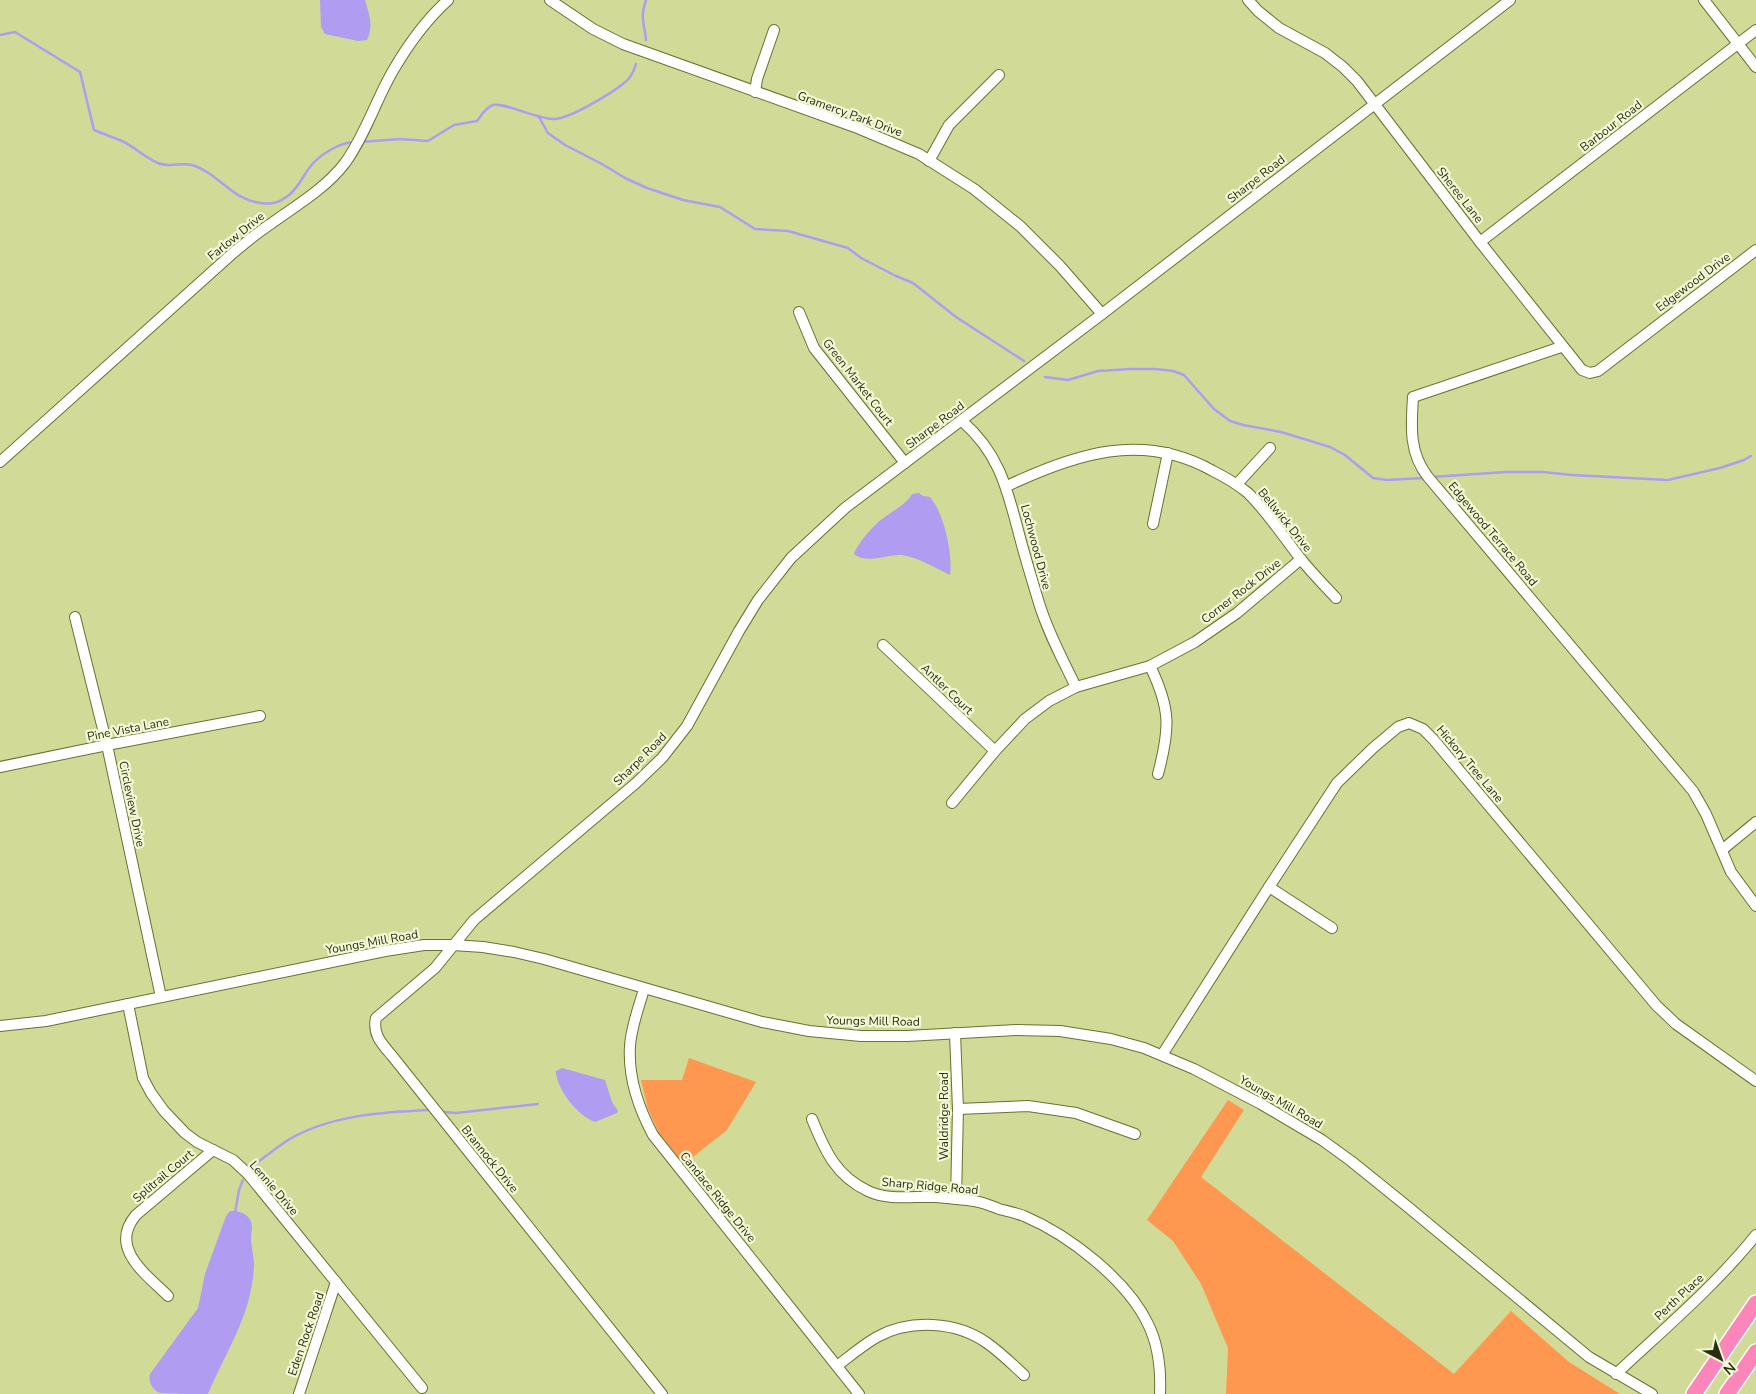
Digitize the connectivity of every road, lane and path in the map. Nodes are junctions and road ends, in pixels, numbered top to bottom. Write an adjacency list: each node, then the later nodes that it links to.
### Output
1 (448, 0): 23 (street, Farlow Drive)
2 (550, 0): 11 (street, Gramercy Park Drive)
3 (1248, 0): 12 (street, Sheree Lane)
4 (1510, 0): 12 (street, Sharpe Road)
5 (1704, 0): 8 (street)
6 (774, 30): 11 (street)
7 (1756, 30): 8 (street, Barbour Road)
8 (1738, 44): 9 (street); 14 (street, Barbour Road)
9 (1756, 67)
10 (998, 75): 13 (street)
11 (755, 92): 13 (street, Gramercy Park Drive)
12 (1374, 104): 14 (street, Sheree Lane); 17 (street, Sharpe Road)
13 (930, 161): 17 (street, Gramercy Park Drive)
14 (1480, 242): 19 (street, Sheree Lane)
15 (1756, 250): 18 (street, Edgewood Drive)
16 (799, 312): 24 (street, Green Market Court)
17 (1102, 314): 20 (street, Sharpe Road)
18 (1645, 335): 19 (street, Sheree Lane)
19 (1562, 347): 41 (street, Edgewood Terrace Road)
20 (962, 420): 24 (street, Sharpe Road); 26 (street, Lochwood Drive)
21 (1270, 448): 25 (street)
22 (1168, 453): 25 (street, Bellwick Drive); 26 (street, Bellwick Drive); 27 (street)
23 (0, 462)
24 (905, 463): 45 (street, Sharpe Road)
25 (1237, 484): 28 (street, Bellwick Drive)
26 (1007, 486): 33 (street, Lochwood Drive)
27 (1153, 524)
28 (1301, 560): 29 (street, Bellwick Drive); 32 (street, Corner Rock Drive)
29 (1336, 598)
30 (75, 617): 35 (street, Circleview Drive)
31 (883, 645): 36 (street, Antler Court)
32 (1150, 666): 33 (street, Corner Rock Drive); 38 (street)
33 (1076, 687): 36 (street, Corner Rock Drive)
34 (260, 716): 35 (street, Pine Vista Lane)
35 (107, 745): 37 (street, Pine Vista Lane); 47 (street, Circleview Drive)
36 (995, 751): 39 (street, Corner Rock Drive)
37 (0, 767)
38 (1158, 774)
39 (952, 803)
40 (1756, 822): 41 (street)
41 (1722, 850): 43 (street)
42 (1269, 887): 44 (street); 51 (street, Hickory Tree Lane); 52 (street, Hickory Tree Lane)
43 (1756, 906)
44 (1332, 928)
45 (452, 945): 46 (street, Youngs Mill Road); 47 (street, Youngs Mill Road); 68 (street, Brannock Drive)
46 (644, 989): 50 (street, Youngs Mill Road); 63 (street, Candace Ridge Drive)
47 (161, 997): 48 (street, Youngs Mill Road)
48 (128, 1004): 49 (street, Youngs Mill Road); 56 (street, Lennie Drive)
49 (0, 1026)
50 (955, 1033): 51 (street, Youngs Mill Road); 53 (street, Waldridge Road)
51 (1162, 1055): 64 (street, Youngs Mill Road)
52 (1756, 1081)
53 (958, 1109): 55 (street); 57 (street, Waldridge Road)
54 (812, 1119): 57 (street, Sharp Ridge Road)
55 (1135, 1134)
56 (213, 1150): 59 (street, Lennie Drive); 60 (street, Splitrail Court)
57 (956, 1199): 70 (street, Sharp Ridge Road)
58 (1756, 1235): 64 (street, Perth Place)
59 (336, 1282): 66 (street, Lennie Drive); 67 (street, Eden Rock Road)
60 (168, 1296)
61 (1756, 1303): 72 (highway)
62 (1756, 1352): 73 (highway)
63 (837, 1366): 65 (street); 69 (street, Candace Ridge Drive)
64 (1616, 1374): 71 (street, Youngs Mill Road)
65 (1024, 1375)
66 (422, 1388)
67 (299, 1394)
68 (662, 1394)
69 (859, 1394)
70 (1160, 1394)
71 (1652, 1394)
72 (1694, 1394)
73 (1727, 1394)

